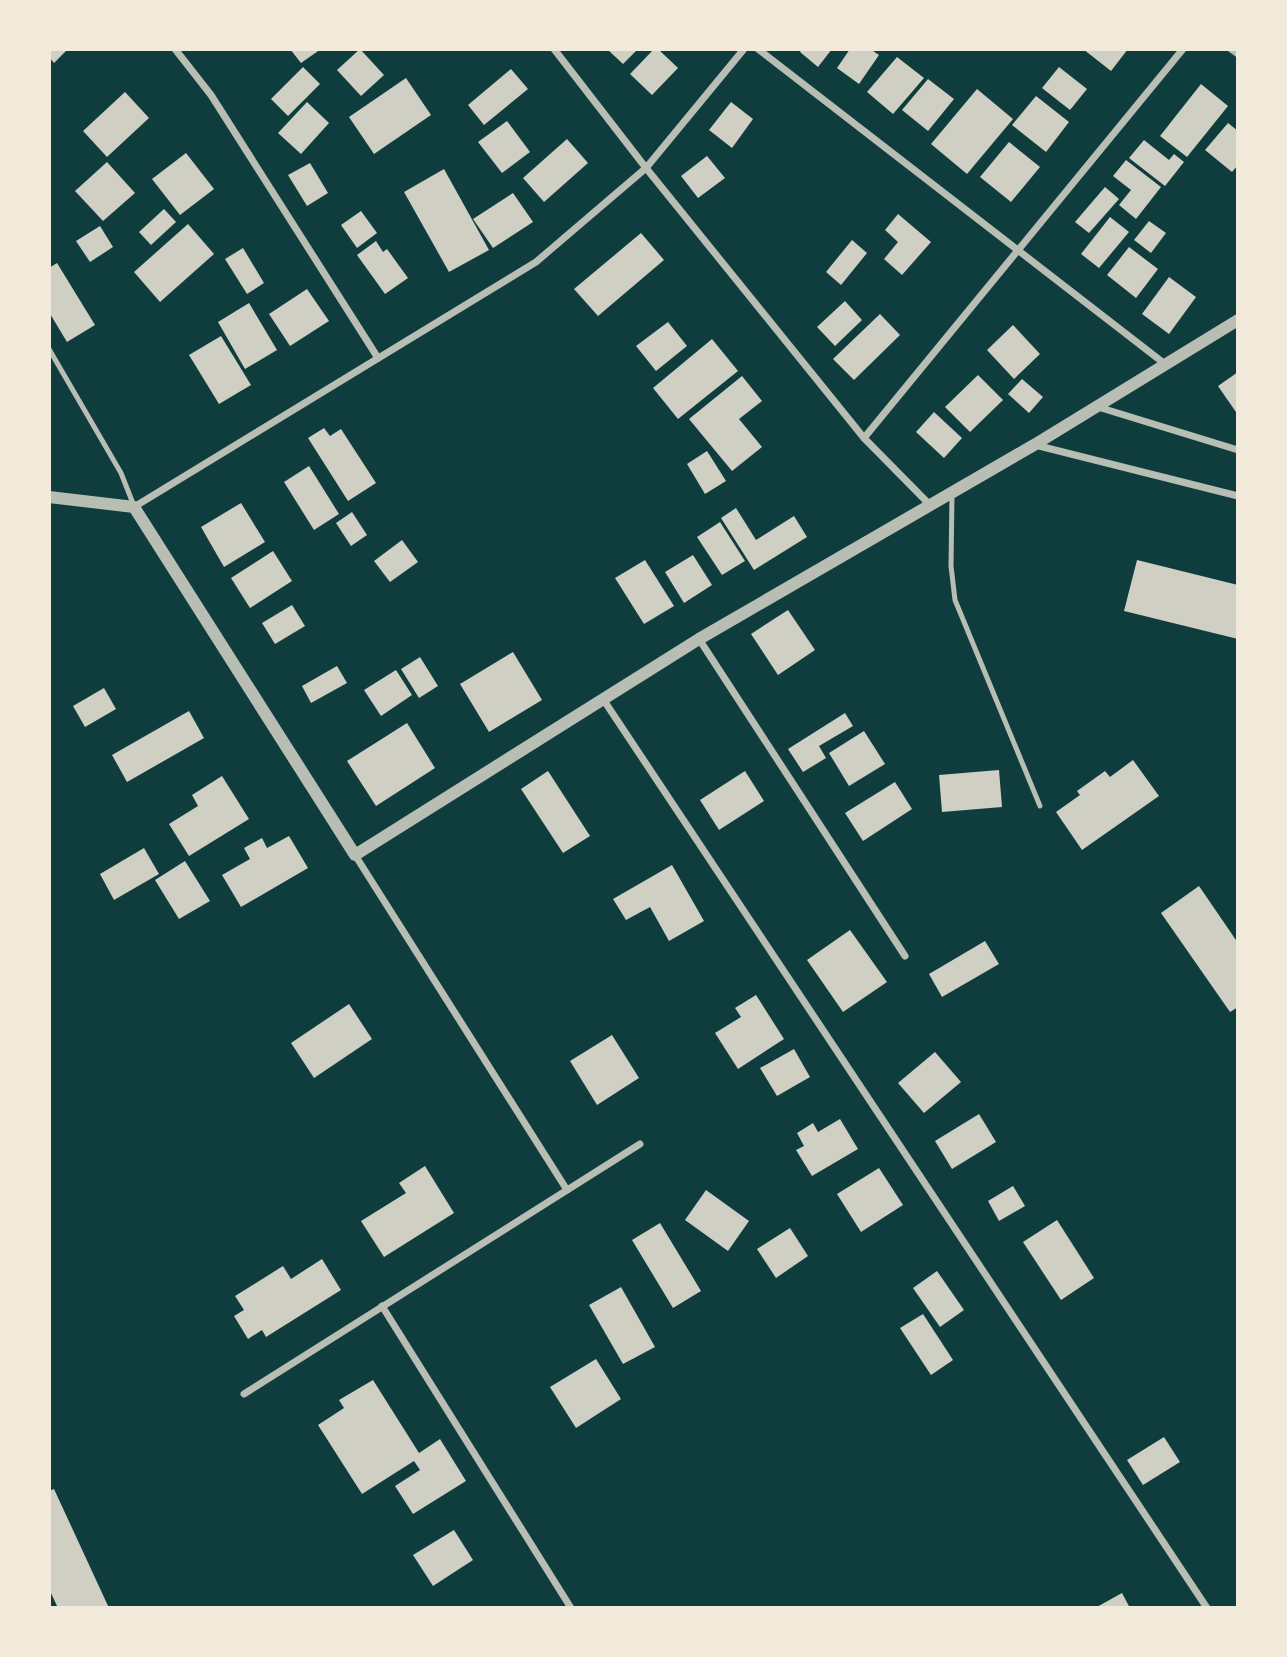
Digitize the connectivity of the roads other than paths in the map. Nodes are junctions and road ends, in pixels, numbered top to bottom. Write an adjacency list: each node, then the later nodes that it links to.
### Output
1 (175, 49): 12 (street)
2 (554, 49): 8 (street)
3 (744, 49): 8 (street)
4 (758, 49): 9 (street)
5 (1182, 49): 9 (street)
6 (1231, 49): 7 (street)
7 (1238, 54)
8 (646, 168): 12 (street); 15 (street)
9 (1016, 250): 13 (street); 15 (street)
10 (1238, 320): 13 (street)
11 (49, 349): 22 (lane)
12 (378, 358): 22 (street)
13 (1166, 364): 14 (street)
14 (1096, 407): 16 (street); 17 (street)
15 (864, 438): 21 (street)
16 (1034, 445): 18 (street); 19 (street)
17 (1238, 450)
18 (952, 492): 21 (street); 25 (lane)
19 (1238, 496)
20 (49, 497): 22 (street)
21 (930, 505): 23 (street)
22 (134, 507): 26 (street)
23 (699, 639): 24 (street); 27 (street)
24 (603, 699): 26 (street); 33 (street)
25 (1040, 806)
26 (355, 855): 29 (street)
27 (905, 956)
28 (640, 1144): 29 (street)
29 (567, 1190): 30 (street)
30 (382, 1306): 31 (street); 32 (street)
31 (244, 1394)
32 (571, 1608)
33 (1207, 1608)

